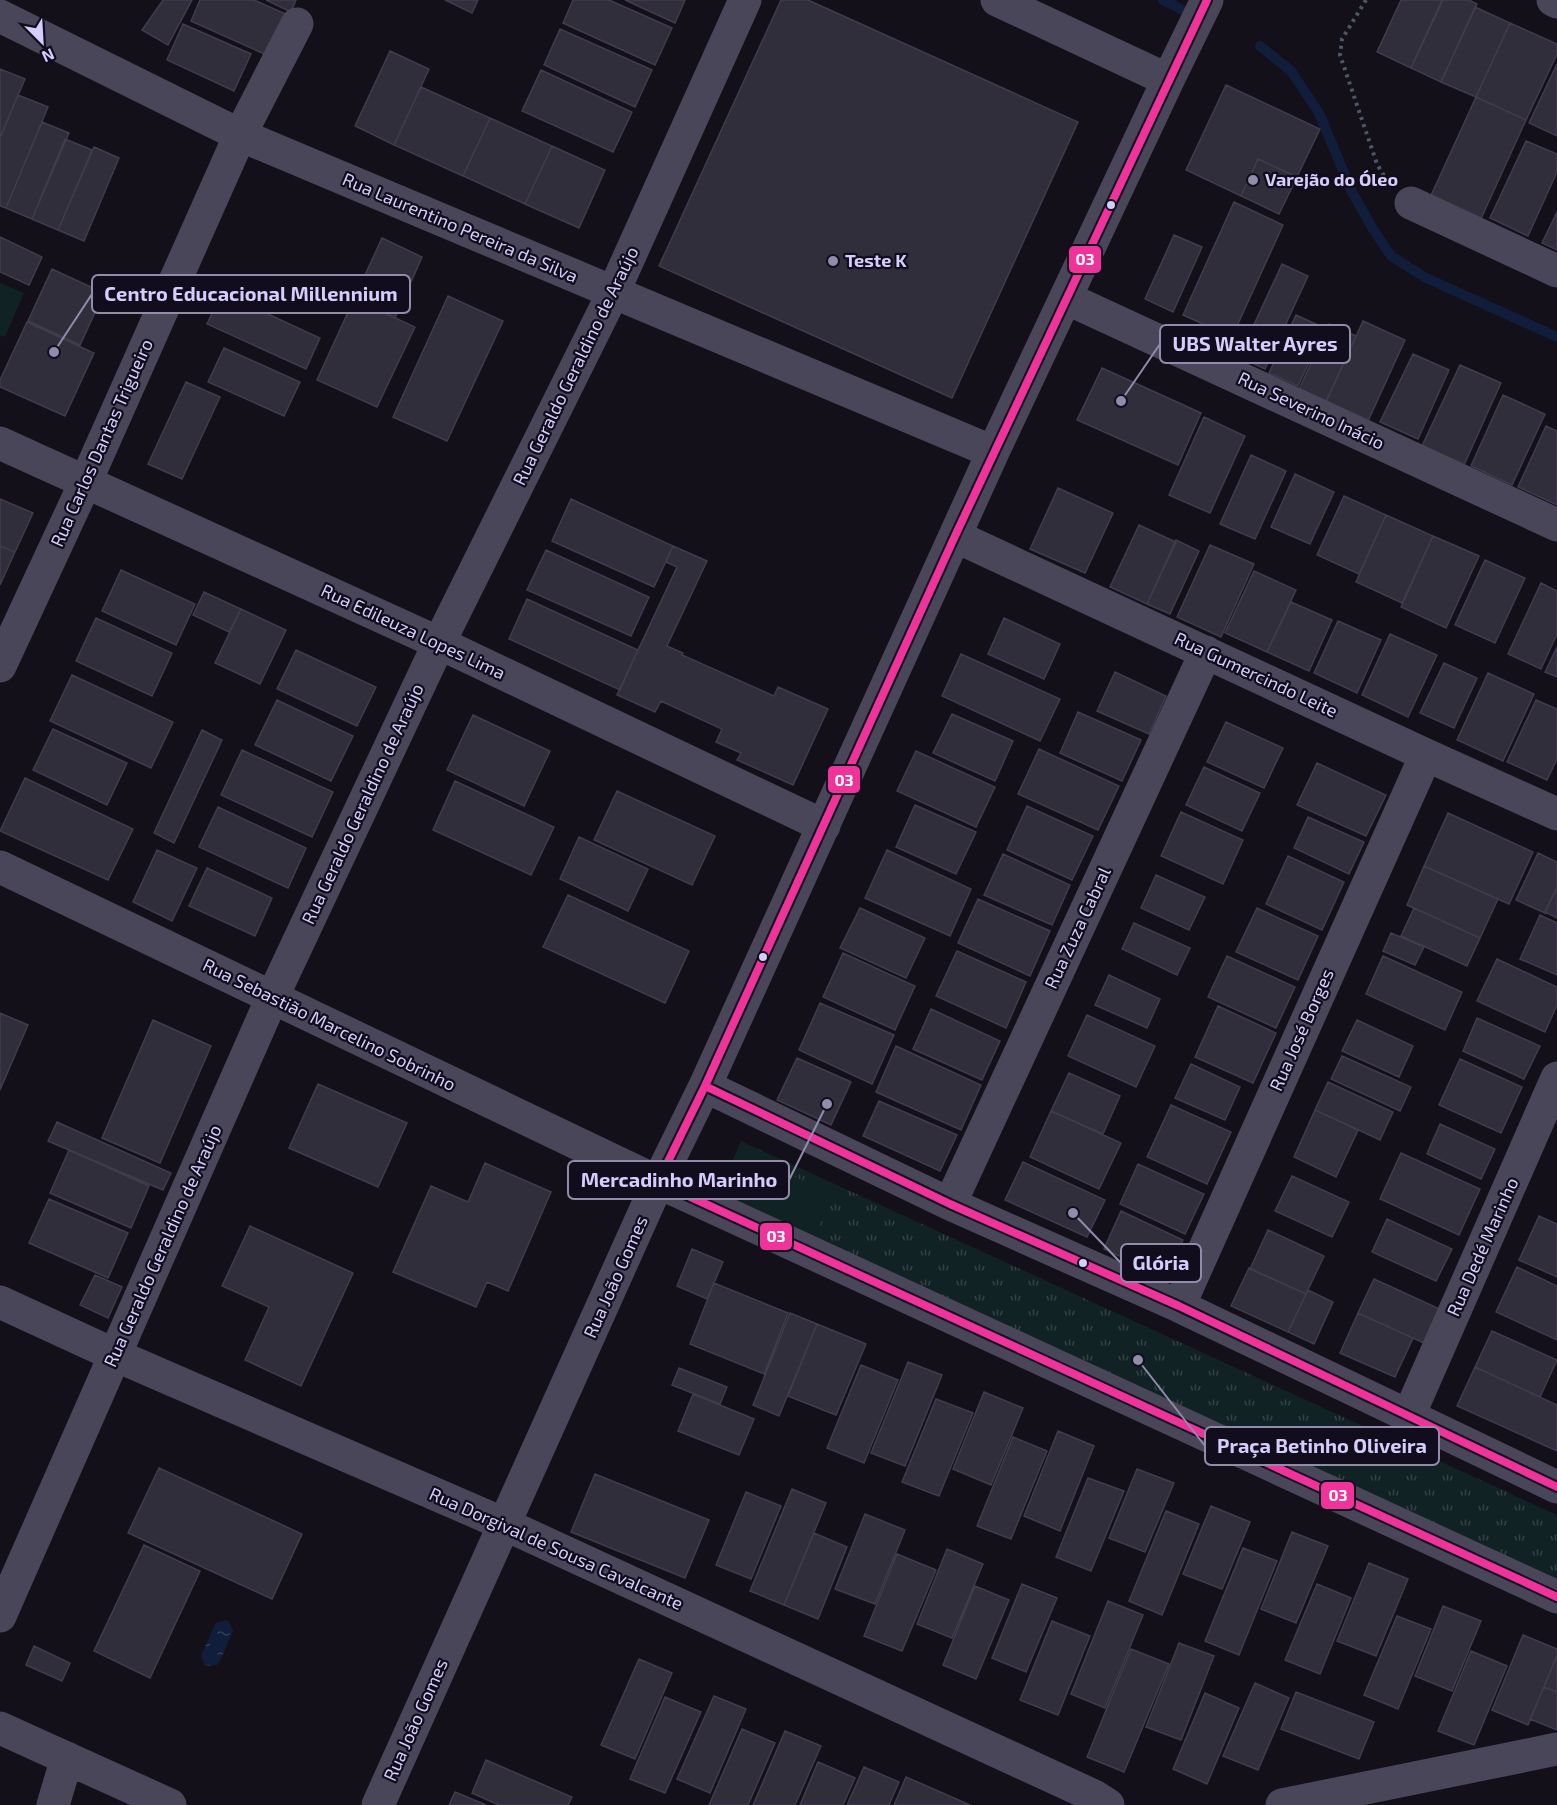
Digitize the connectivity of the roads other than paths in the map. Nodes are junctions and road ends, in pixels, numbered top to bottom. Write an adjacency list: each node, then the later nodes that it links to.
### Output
1 (745, 0): 12 (street, Rua Geraldo Geraldino de Araújo)
2 (997, 0): 8 (street)
3 (1207, 0): 8 (street, Rua João Gomes)
4 (1553, 0): 5 (street)
5 (1557, 2)
6 (0, 16): 9 (street, Rua Laurentino Pereira da Silva)
7 (297, 24): 9 (street, Rua Carlos Dantas Trigueiro)
8 (1168, 80): 13 (street, Rua João Gomes)
9 (240, 135): 12 (street, Rua Laurentino Pereira da Silva); 16 (street, Rua Carlos Dantas Trigueiro)
10 (1411, 203): 11 (street)
11 (1557, 271)
12 (613, 293): 15 (street, Rua Laurentino Pereira da Silva); 19 (street, Rua Geraldo Geraldino de Araújo)
13 (1066, 298): 15 (street, Rua João Gomes); 17 (street, Rua Severino Inácio)
14 (0, 443): 16 (street, Rua Edileuza Lopes Lima)
15 (993, 453): 18 (street, Rua João Gomes)
16 (86, 481): 19 (street, Rua Edileuza Lopes Lima); 21 (street, Rua Carlos Dantas Trigueiro)
17 (1557, 525)
18 (955, 536): 20 (street, Rua Gumercindo Leite); 24 (street, Rua João Gomes)
19 (439, 643): 24 (street, Rua Edileuza Lopes Lima); 26 (street, Rua Geraldo Geraldino de Araújo)
20 (1206, 652): 22 (street, Rua Gumercindo Leite); 30 (street, Rua Zuza Cabral)
21 (0, 666)
22 (1426, 755): 23 (street, Rua Gumercindo Leite); 32 (street, Rua José Borges)
23 (1557, 814)
24 (824, 826): 28 (street, Rua João Gomes)
25 (0, 867): 26 (street, Rua Sebastião Marcelino Sobrinho)
26 (272, 998): 29 (street, Rua Sebastião Marcelino Sobrinho); 33 (street, Rua Geraldo Geraldino de Araújo)
27 (1557, 1078): 34 (street, Rua Dedé Marinho)
28 (705, 1086): 29 (street, Rua João Gomes); 30 (street)
29 (658, 1182): 36 (street, Rua João Gomes); 37 (street, Rua Sebastião Marcelino Sobrinho)
30 (950, 1204): 32 (street)
31 (0, 1302): 33 (street, Rua Dorgival de Sousa Cavalcante)
32 (1179, 1306): 34 (street)
33 (115, 1355): 36 (street, Rua Dorgival de Sousa Cavalcante); 38 (street, Rua Geraldo Geraldino de Araújo)
34 (1409, 1416): 35 (street)
35 (1557, 1487)
36 (504, 1524): 44 (street, Rua João Gomes); 45 (street, Rua Dorgival de Sousa Cavalcante)
37 (1557, 1597)
38 (0, 1616)
39 (0, 1728): 41 (street)
40 (1557, 1749): 46 (street)
41 (67, 1758): 42 (street); 43 (street)
42 (53, 1805)
43 (170, 1805)
44 (378, 1805)
45 (1108, 1805)
46 (1282, 1805)

